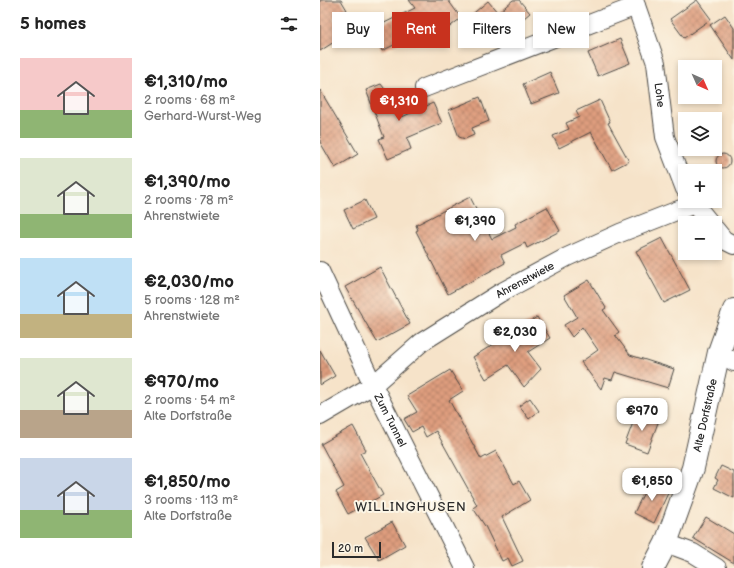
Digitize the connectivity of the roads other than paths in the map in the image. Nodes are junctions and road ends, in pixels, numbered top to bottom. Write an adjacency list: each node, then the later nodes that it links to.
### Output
1 (635, 3): 2 (street); 3 (street, Lohe)
2 (424, 88)
3 (678, 169)
4 (678, 204): 12 (street, Ahrenstwiete)
5 (698, 208): 6 (street, Lohe)
6 (704, 216)
7 (722, 238): 8 (street)
8 (734, 246)
9 (320, 270): 12 (street, Zum Tunnel)
10 (734, 310): 11 (street, Alte Dorfstraße)
11 (726, 357): 14 (street, Alte Dorfstraße)
12 (373, 385): 13 (street, Ahrenstwiete); 15 (street, Zum Tunnel)
13 (320, 416)
14 (666, 543): 16 (street, Alte Dorfstraße); 17 (street)
15 (465, 568)
16 (653, 568)
17 (717, 568)

